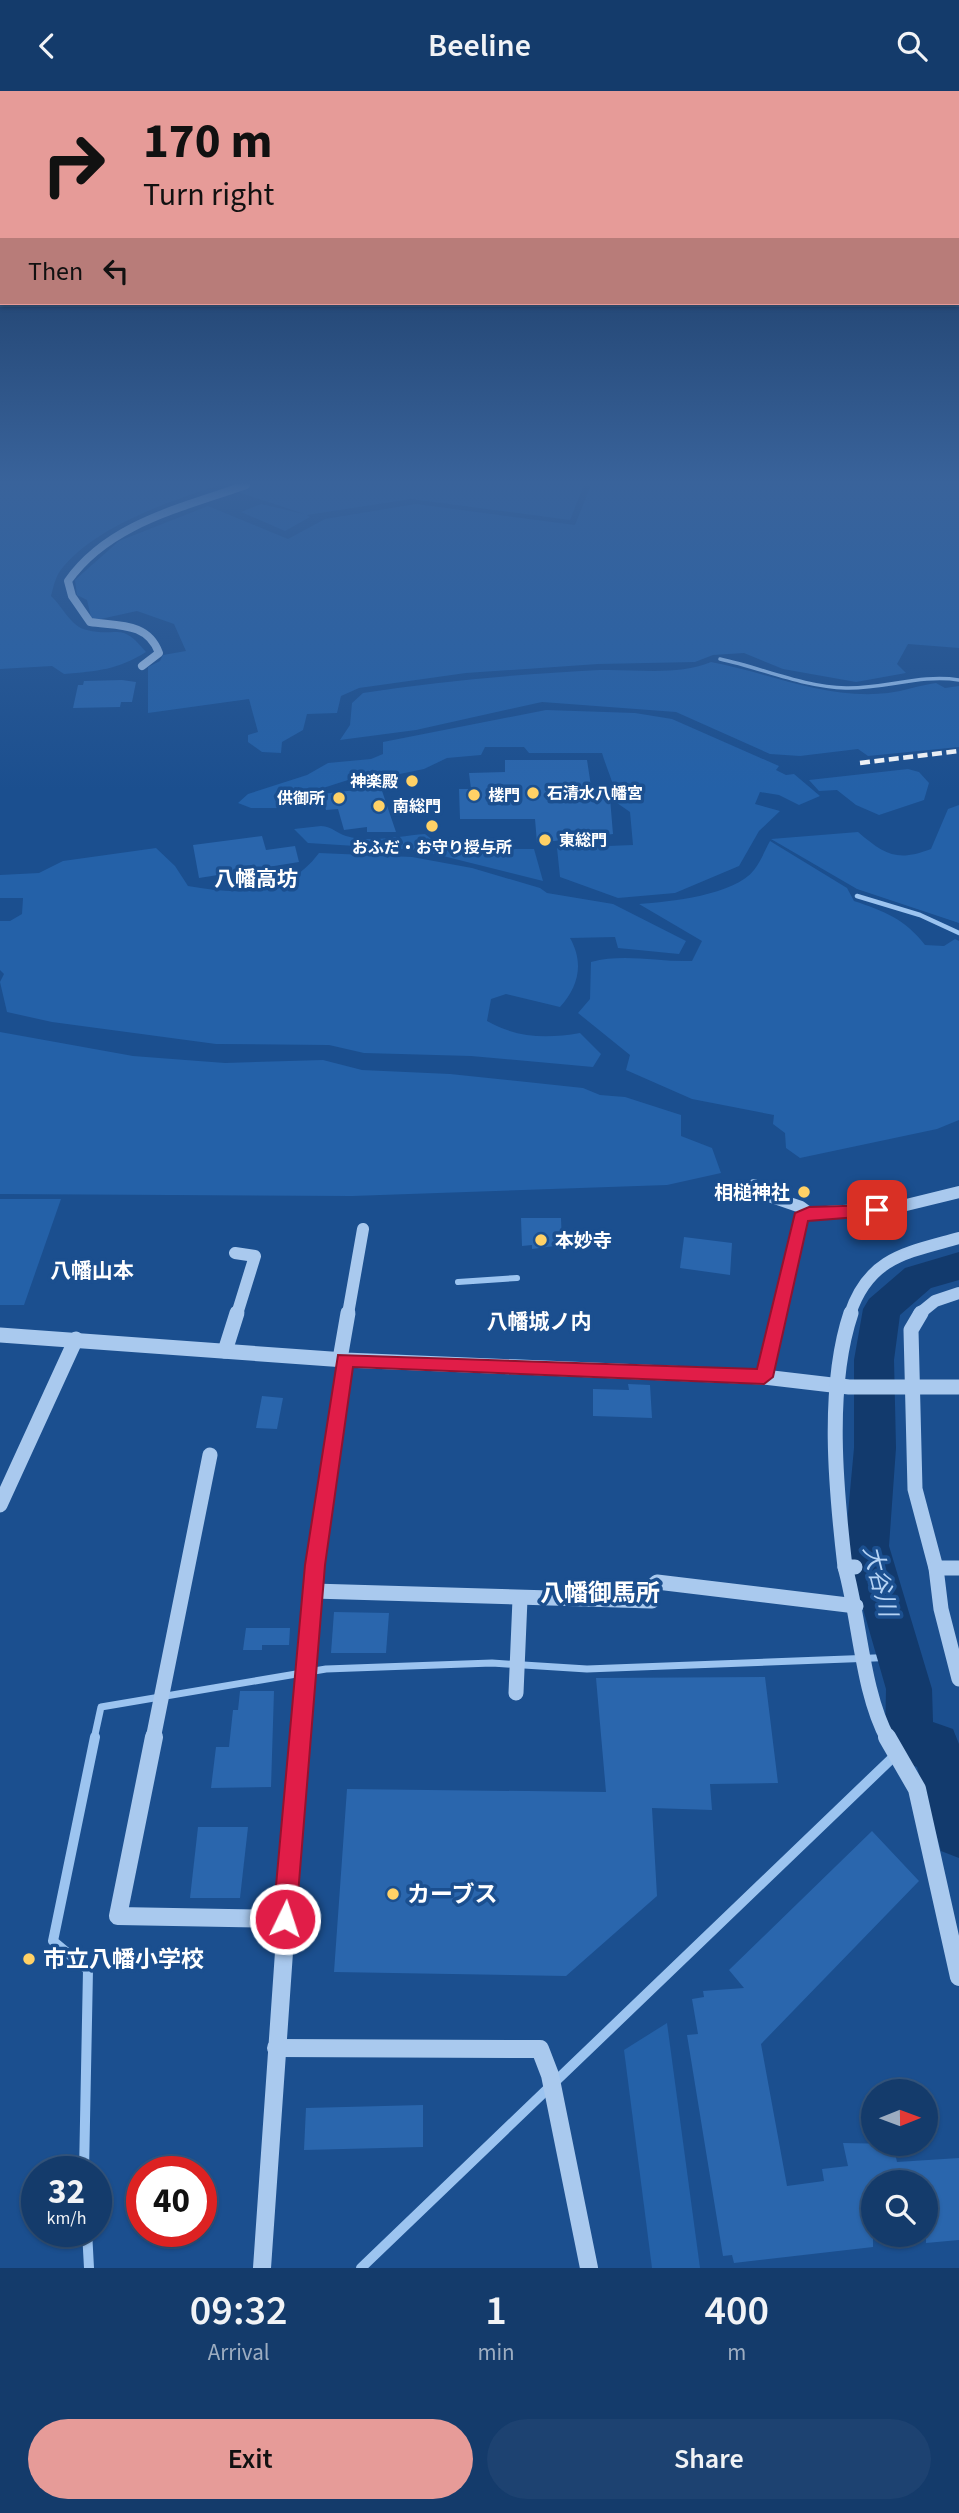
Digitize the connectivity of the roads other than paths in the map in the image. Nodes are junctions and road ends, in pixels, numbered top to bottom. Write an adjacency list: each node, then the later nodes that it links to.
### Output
1 (69, 587): 2 (street)
2 (142, 666)
3 (754, 1185): 5 (street)
4 (959, 1192): 5 (street)
5 (809, 1213): 14 (street)
6 (363, 1229): 13 (street)
7 (959, 1238): 15 (street)
8 (235, 1253): 12 (street)
9 (959, 1293): 16 (street)
10 (0, 1335): 11 (street)
11 (76, 1339): 12 (street); 19 (street)
12 (225, 1351): 13 (street)
13 (342, 1360): 14 (street); 22 (street)
14 (764, 1377): 15 (street)
15 (843, 1387): 16 (street); 24 (street)
16 (910, 1387): 17 (street); 20 (street)
17 (959, 1387)
18 (210, 1455): 30 (street)
19 (0, 1505)
20 (936, 1568): 21 (street); 27 (street)
21 (959, 1568)
22 (313, 1591): 23 (street); 30 (street)
23 (520, 1598): 24 (street); 28 (street)
24 (856, 1606): 25 (street)
25 (858, 1635): 26 (street)
26 (865, 1669): 29 (street)
27 (959, 1679)
28 (516, 1693)
29 (885, 1733): 31 (street)
30 (285, 1919): 32 (street)
31 (959, 1977)
32 (276, 2048): 33 (street); 34 (street)
33 (262, 2268)
34 (589, 2268)

